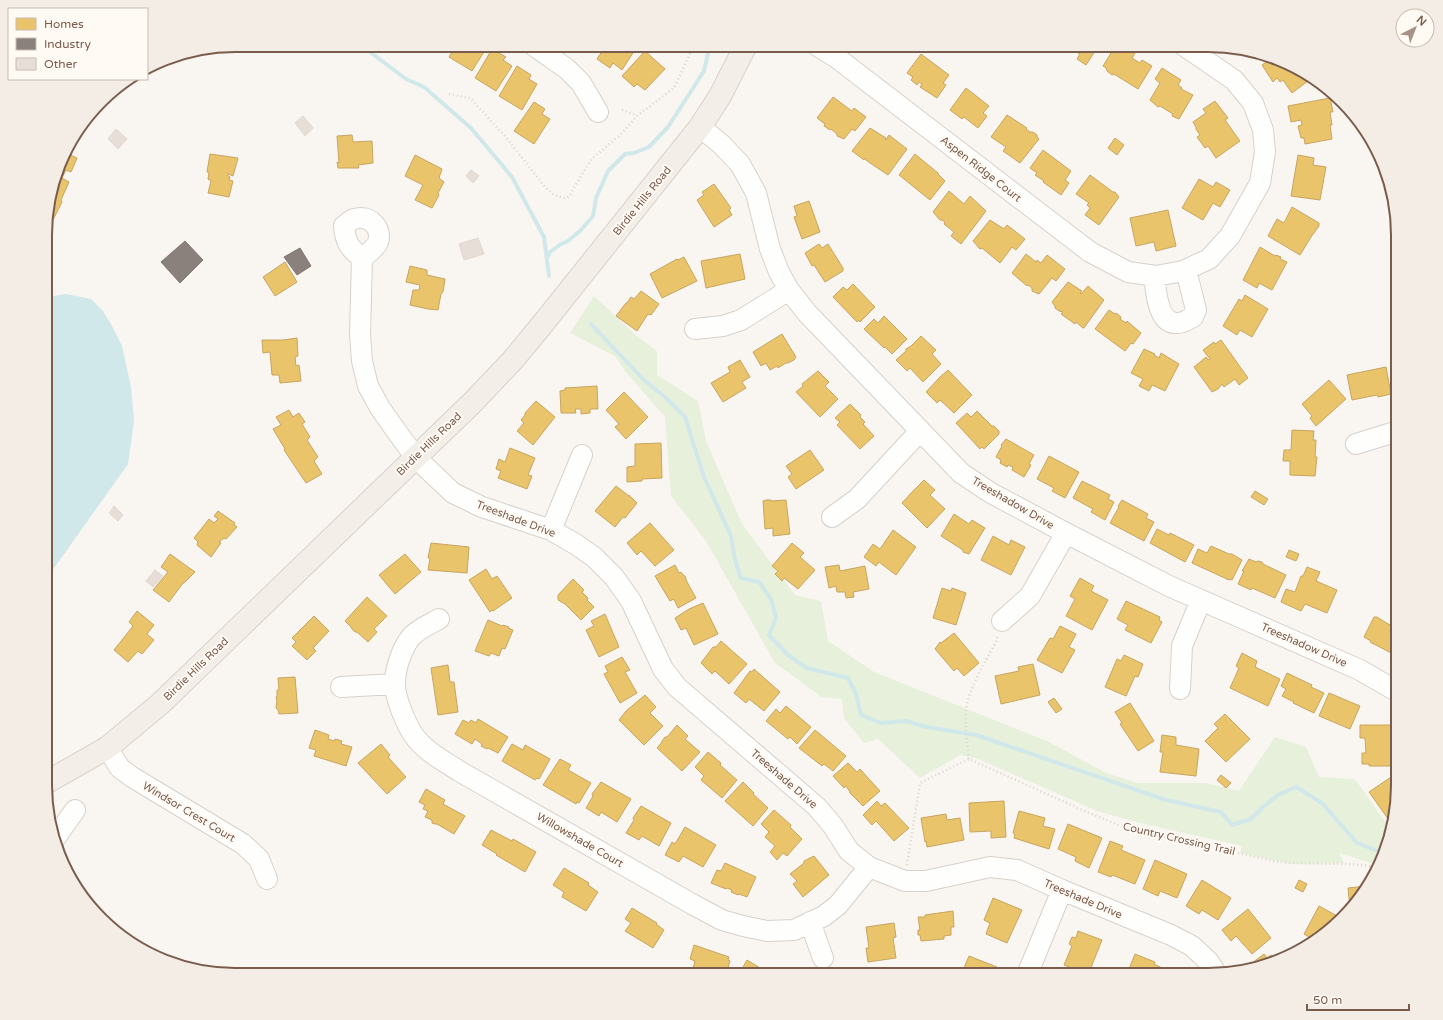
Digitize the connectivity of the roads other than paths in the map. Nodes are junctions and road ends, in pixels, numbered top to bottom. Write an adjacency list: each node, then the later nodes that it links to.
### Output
1 (543, 52): 5 (street)
2 (742, 52): 6 (main road, Birdie Hills Road)
3 (827, 52): 9 (street, Aspen Ridge Court)
4 (1193, 52): 8 (street, Aspen Ridge Court)
5 (598, 112)
6 (700, 127): 10 (street, Treeshadow Drive); 16 (main road, Birdie Hills Road)
7 (362, 258): 16 (street, Treeshade Drive)
8 (1186, 270): 9 (street, Aspen Ridge Court); 9 (street)
9 (1154, 276)
10 (789, 290): 11 (street); 12 (street, Treeshadow Drive)
11 (695, 329)
12 (920, 431): 17 (street); 19 (street, Treeshadow Drive)
13 (1391, 433): 14 (street)
14 (1356, 444)
15 (582, 455): 18 (street)
16 (416, 458): 18 (street, Treeshade Drive); 27 (main road, Birdie Hills Road)
17 (832, 517)
18 (551, 530): 31 (street, Treeshade Drive)
19 (1066, 533): 20 (street, Treeshadow Drive); 22 (street)
20 (1200, 600): 25 (street, Treeshadow Drive); 26 (street)
21 (439, 619): 23 (street, Willowshade Court)
22 (1002, 621)
23 (395, 684): 24 (street); 34 (street, Willowshade Court)
24 (341, 687)
25 (1391, 688)
26 (1180, 689)
27 (106, 748): 28 (main road, Birdie Hills Road); 32 (street, Windsor Crest Court)
28 (52, 779)
29 (75, 810): 30 (street)
30 (58, 833)
31 (869, 867): 33 (street, Treeshade Drive); 34 (street, Willowshade Court)
32 (267, 879)
33 (1062, 890): 36 (street); 37 (street, Treeshade Drive)
34 (810, 922): 35 (street)
35 (823, 958)
36 (1030, 968)
37 (1213, 968)

